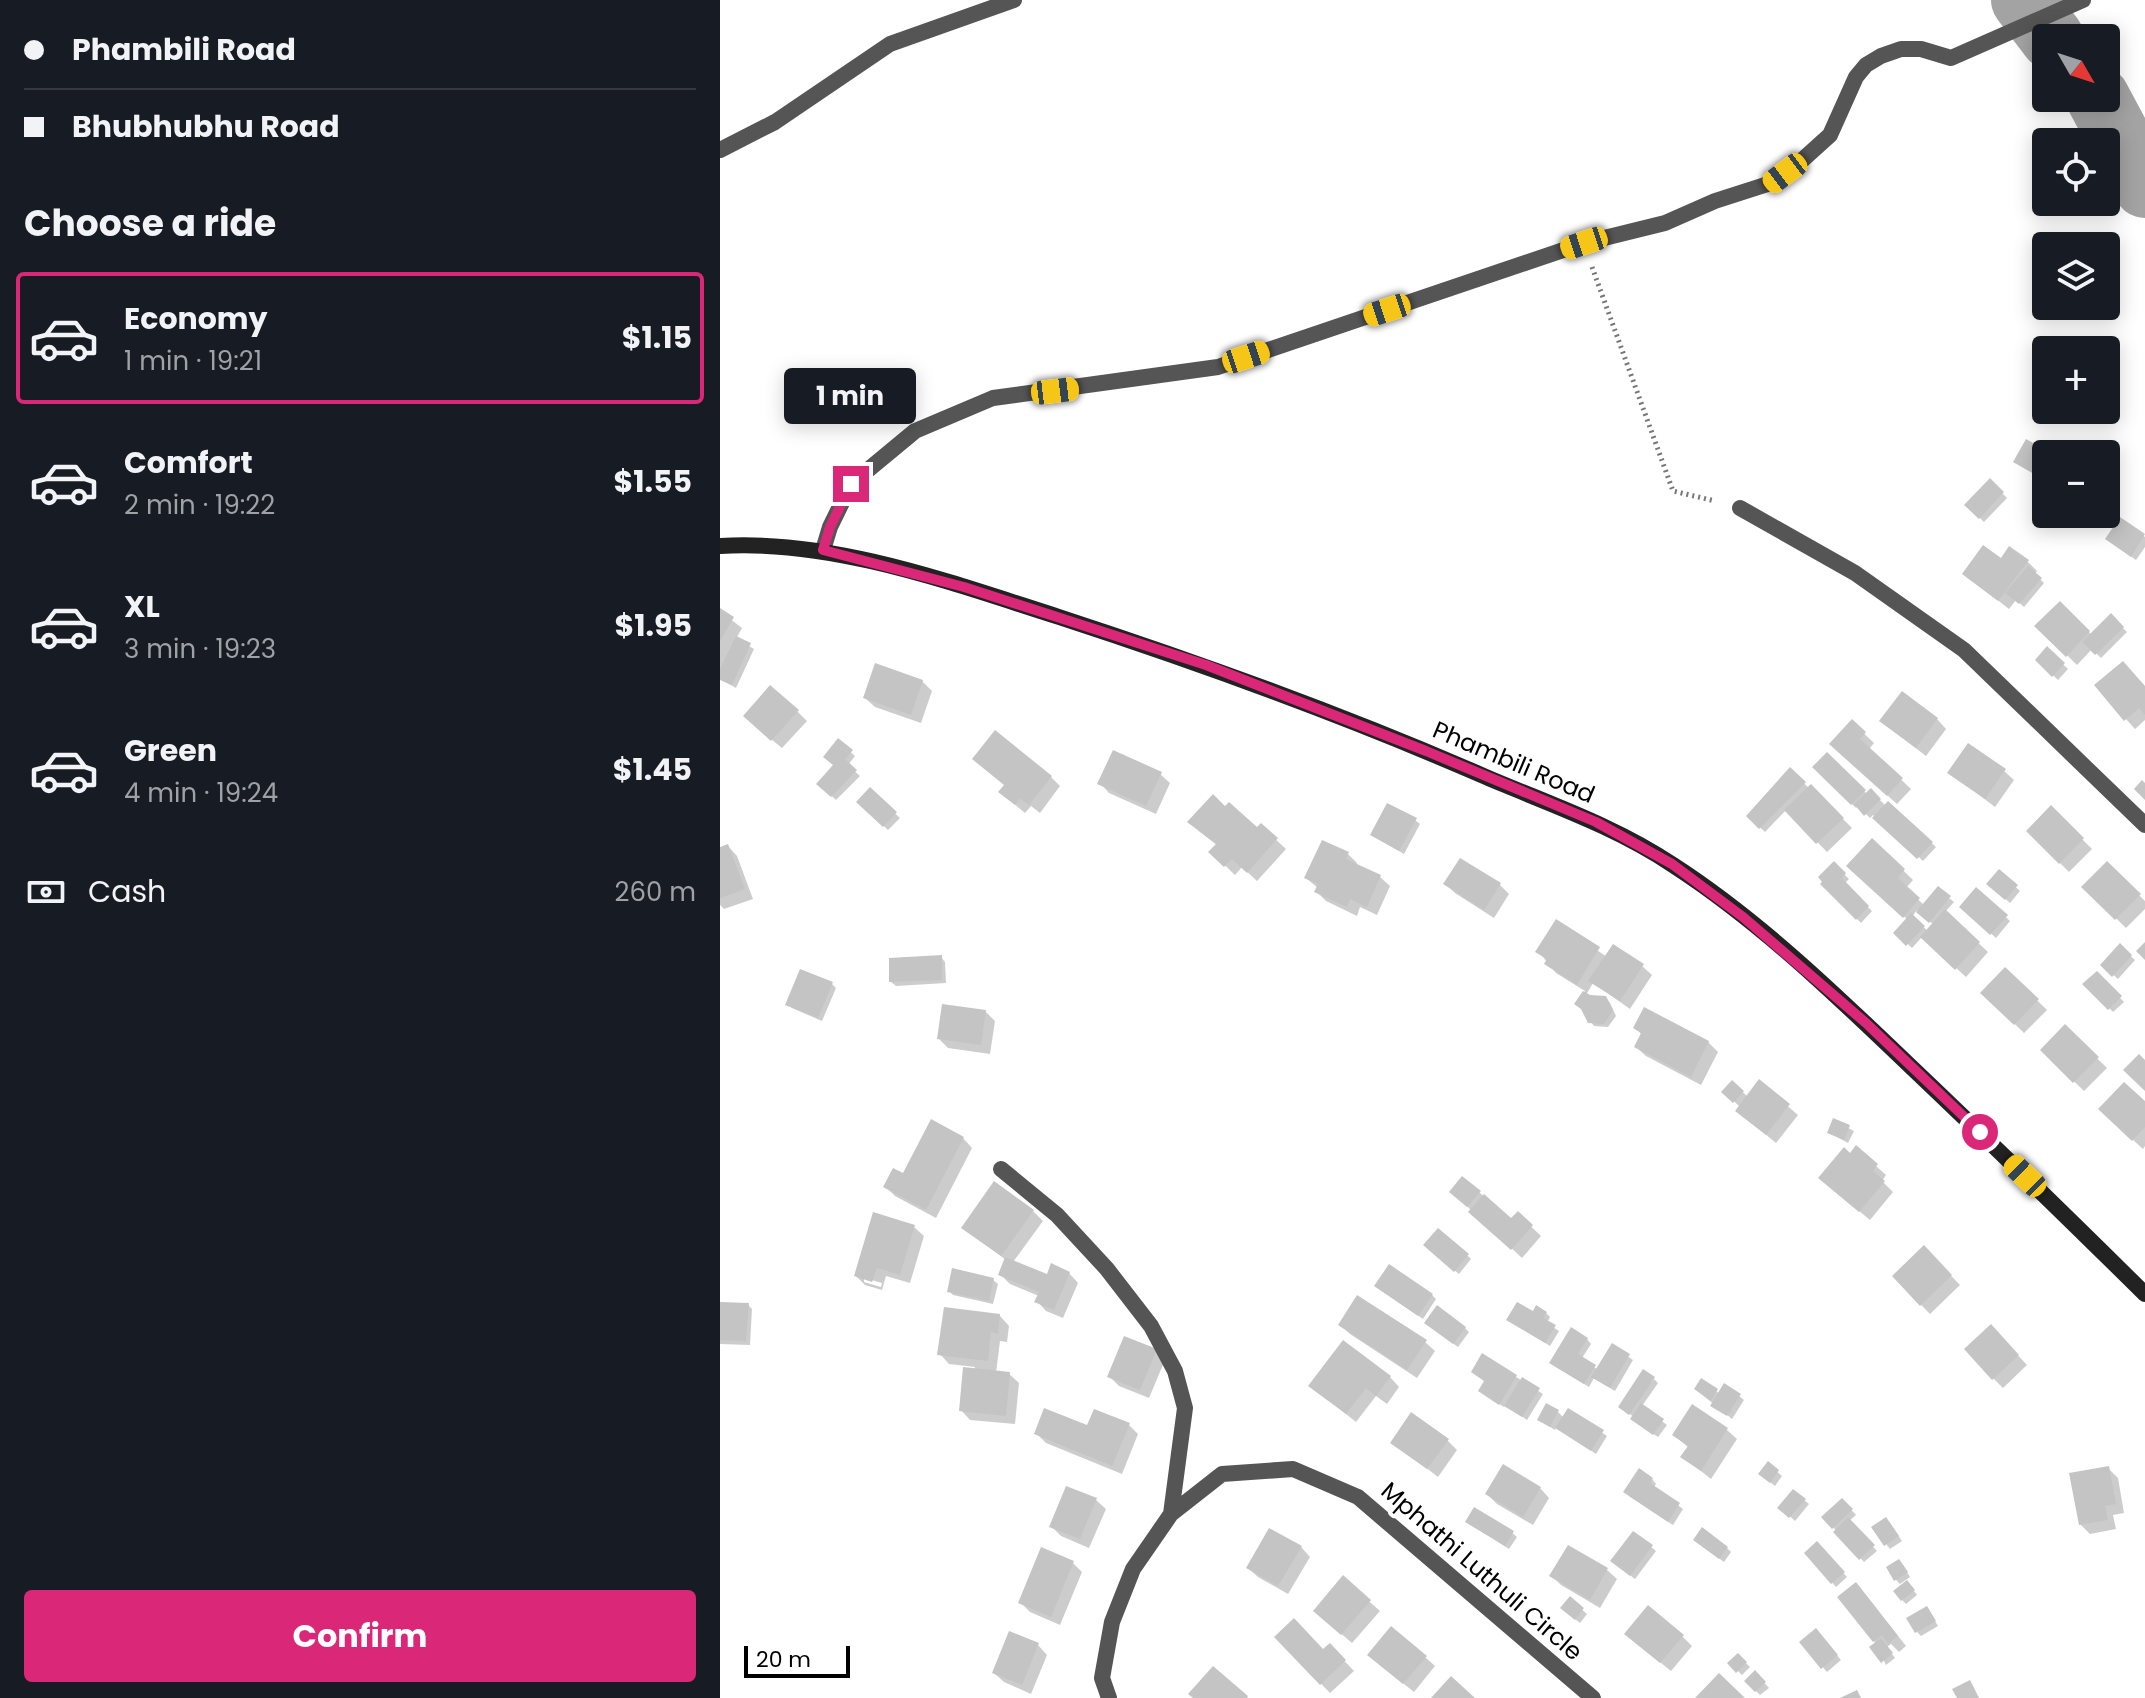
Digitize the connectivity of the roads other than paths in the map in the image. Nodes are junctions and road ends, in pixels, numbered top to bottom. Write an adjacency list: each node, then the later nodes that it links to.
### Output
1 (1014, 0): 3 (street)
2 (2083, 0): 6 (street)
3 (720, 150)
4 (1740, 508): 7 (street)
5 (720, 546): 6 (street, Phambili Road)
6 (823, 550): 9 (street, Phambili Road)
7 (2145, 825)
8 (1001, 1169): 10 (street)
9 (2145, 1294)
10 (1171, 1514): 11 (street, Mphathi Luthuli Circle); 12 (street, Mphathi Luthuli Circle)
11 (1109, 1698)
12 (1593, 1698)

